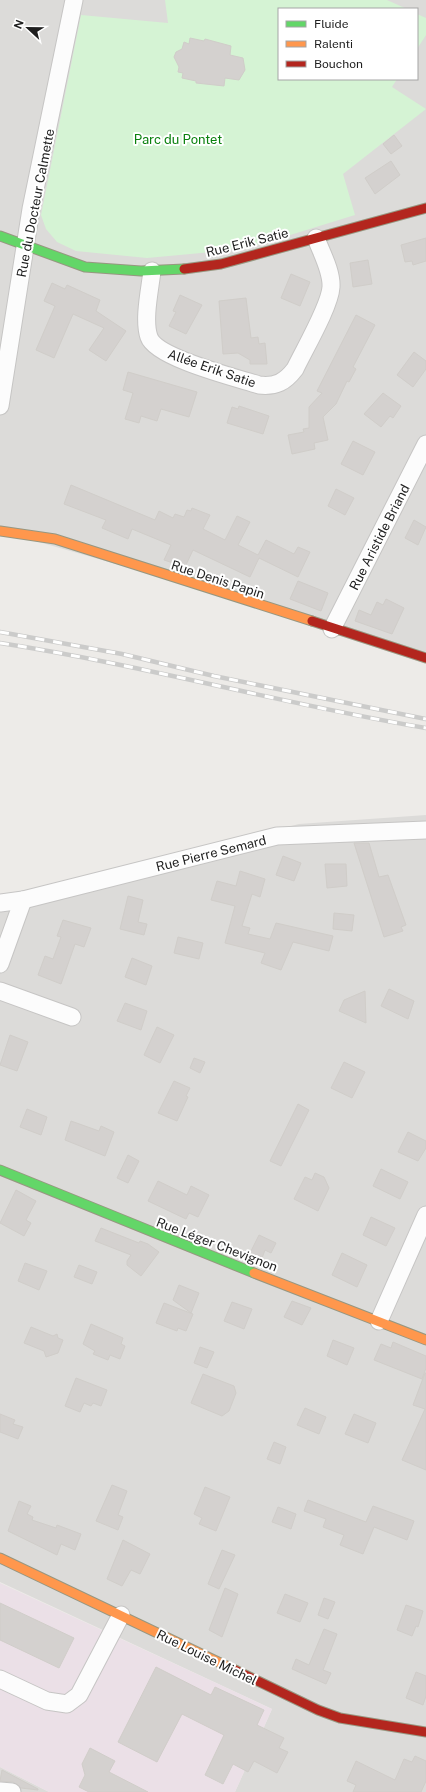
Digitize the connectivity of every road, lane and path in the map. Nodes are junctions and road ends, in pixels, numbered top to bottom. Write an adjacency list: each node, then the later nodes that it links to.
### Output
1 (74, 0): 5 (street, Rue du Docteur Calmette)
2 (426, 208): 4 (street, Rue Erik Satie)
3 (0, 236): 5 (street, Rue Erik Satie)
4 (316, 238): 6 (street, Rue Erik Satie); 6 (street, Allée Erik Satie)
5 (25, 245): 6 (street, Rue Erik Satie); 7 (street, Rue du Docteur Calmette)
6 (152, 270)
7 (0, 406)
8 (426, 444): 10 (street, Rue Aristide Briand)
9 (0, 531): 10 (street, Rue Denis Papin)
10 (332, 629): 11 (street, Rue Denis Papin)
11 (426, 658)
12 (426, 830): 13 (street, Rue Pierre Semard)
13 (23, 900): 14 (street, Rue Pierre Semard); 15 (street)
14 (0, 903)
15 (0, 964)
16 (0, 991): 17 (street)
17 (72, 1017)
18 (0, 1170): 20 (street, Rue Léger Chevignon)
19 (426, 1215): 20 (street)
20 (379, 1321): 21 (street, Rue Léger Chevignon)
21 (426, 1340)
22 (0, 1558): 23 (street, Rue Louise Michel)
23 (121, 1615): 24 (street); 25 (street, Rue Louise Michel)
24 (0, 1678)
25 (424, 1734)
26 (0, 1791): 27 (street)
27 (12, 1792)

